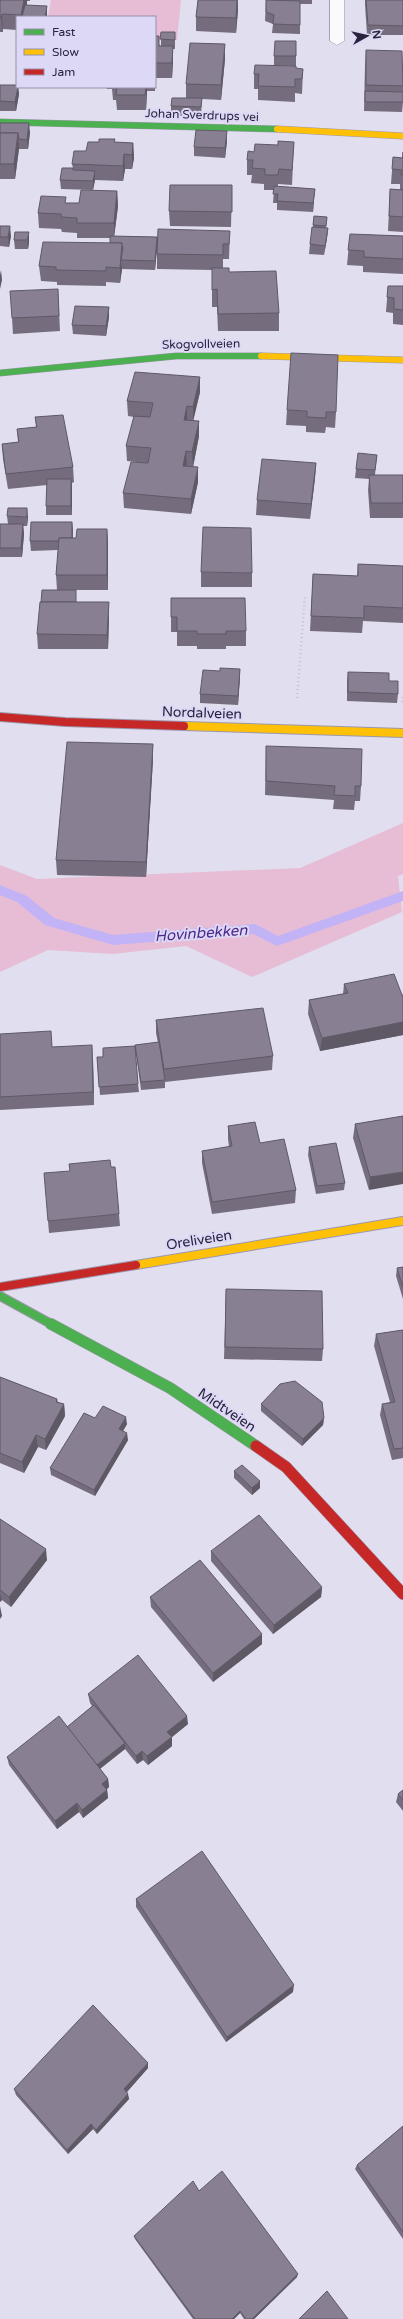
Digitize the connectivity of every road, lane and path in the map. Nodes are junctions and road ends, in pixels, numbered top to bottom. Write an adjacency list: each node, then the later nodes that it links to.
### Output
1 (337, 0): 2 (lane)
2 (337, 41)
3 (0, 122): 4 (street, Johan Sverdrups vei)
4 (403, 136)
5 (403, 360): 6 (street, Skogvollveien)
6 (0, 374)
7 (305, 595): 8 (path)
8 (296, 704)
9 (0, 717): 10 (street, Nordalveien)
10 (403, 733)
11 (403, 1221): 12 (street, Oreliveien)
12 (0, 1287)
13 (0, 1296): 14 (street, Midtveien)
14 (403, 1594)

